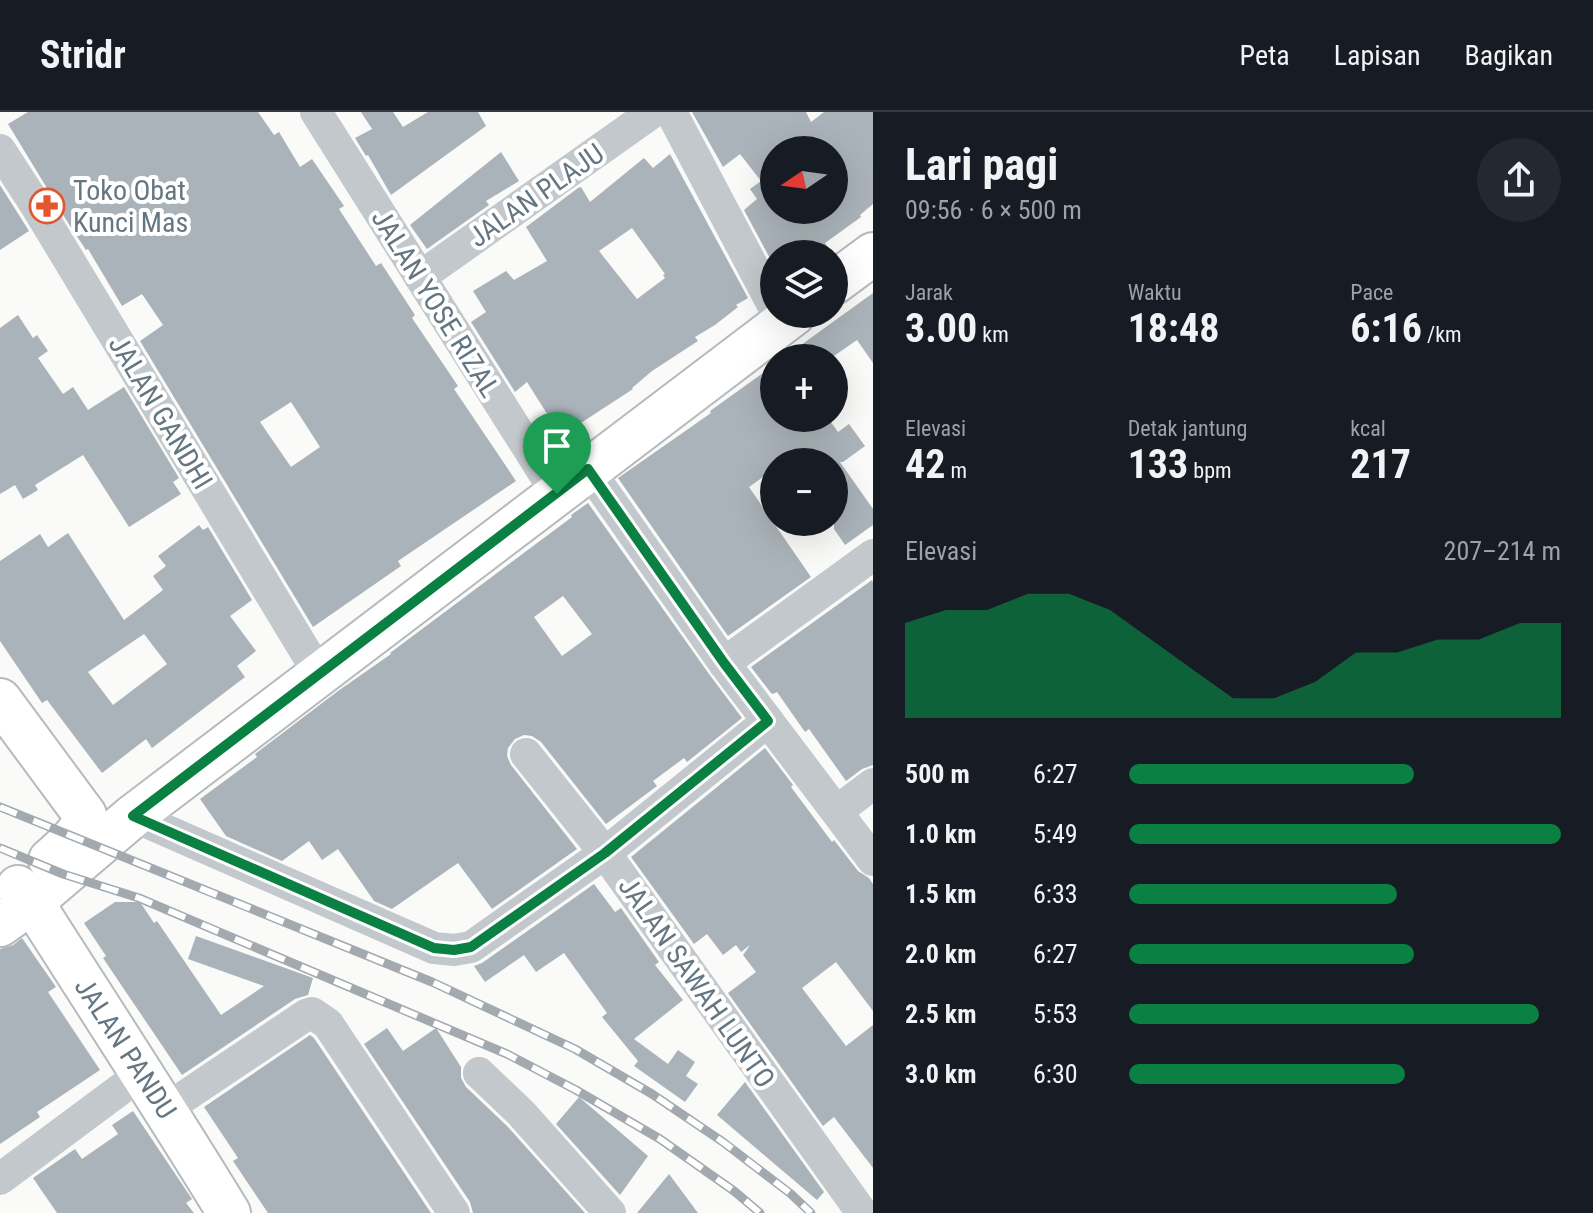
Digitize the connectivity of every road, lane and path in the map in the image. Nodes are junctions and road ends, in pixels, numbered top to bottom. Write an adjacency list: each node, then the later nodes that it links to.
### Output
1 (316, 112): 8 (street, JALAN YOSE RIZAL)
2 (653, 112): 8 (street, JALAN PLAJU)
3 (671, 112): 7 (street)
4 (0, 150): 13 (street, JALAN GANDHI)
5 (873, 254): 6 (main road)
6 (848, 273)
7 (760, 274)
8 (420, 277): 10 (street, JALAN YOSE RIZAL)
9 (764, 328): 10 (main road)
10 (572, 482): 12 (street, JALAN YOSE RIZAL); 13 (main road)
11 (873, 555): 12 (street)
12 (724, 663): 15 (street, JALAN YOSE RIZAL)
13 (319, 674): 19 (main road)
14 (0, 700): 22 (main road)
15 (768, 721): 18 (street, JALAN YOSE RIZAL); 20 (street)
16 (526, 754): 20 (street, JALAN SAWAH LUNTO)
17 (873, 784): 18 (street)
18 (837, 811): 21 (street, JALAN YOSE RIZAL)
19 (133, 816): 20 (street); 22 (main road)
20 (605, 853): 27 (street, JALAN SAWAH LUNTO)
21 (873, 860)
22 (8, 904): 24 (main road, JALAN PANDU)
23 (479, 1073): 30 (street)
24 (141, 1074): 25 (main road, JALAN PANDU); 26 (street)
25 (166, 1109): 28 (main road, JALAN PANDU); 29 (street)
26 (0, 1179)
27 (865, 1209)
28 (229, 1213)
29 (454, 1213)
30 (610, 1213)

